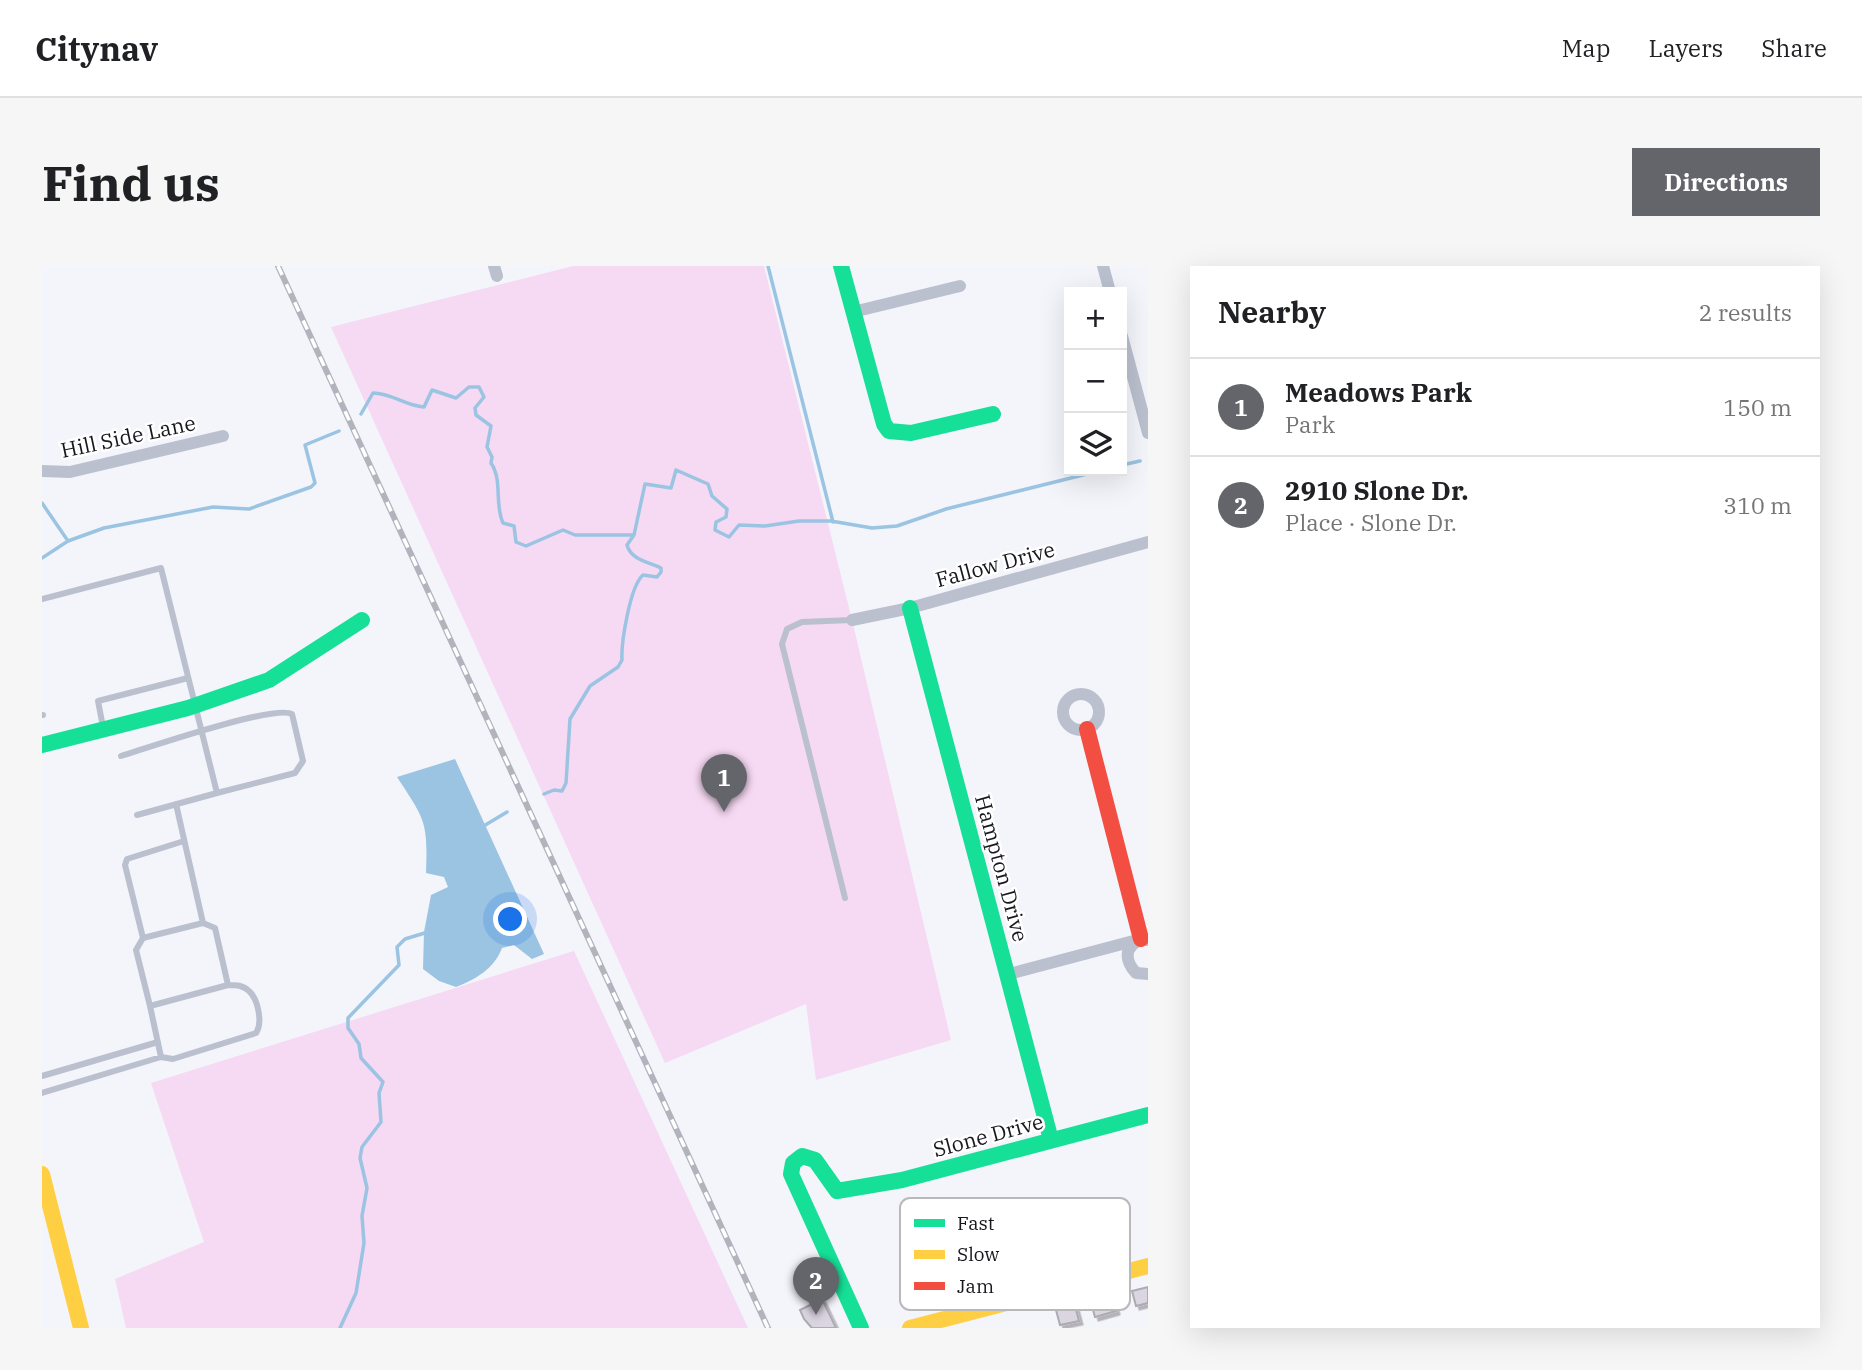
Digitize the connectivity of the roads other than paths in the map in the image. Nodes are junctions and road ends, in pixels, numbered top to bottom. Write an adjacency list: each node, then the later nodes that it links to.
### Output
1 (841, 266): 5 (street)
2 (1103, 266): 4 (street)
3 (960, 286): 5 (street)
4 (1109, 287)
5 (853, 312): 7 (street)
6 (1126, 350): 8 (street)
7 (993, 414)
8 (1148, 433)
9 (223, 436): 10 (street, Hill Side Lane)
10 (42, 471)
11 (1148, 542): 13 (street, Fallow Drive)
12 (42, 599): 16 (lane)
13 (911, 607): 15 (street, Fallow Drive); 31 (street, Hampton Drive)
14 (362, 620): 17 (street)
15 (852, 620): 27 (lane)
16 (188, 678): 17 (lane); 18 (lane)
17 (195, 705): 18 (street); 20 (lane)
18 (104, 729): 21 (street)
19 (1087, 729): 30 (street)
20 (202, 732): 22 (lane); 23 (lane); 23 (lane)
21 (42, 745)
22 (121, 756)
23 (217, 793): 24 (lane)
24 (176, 804): 25 (lane); 26 (lane)
25 (137, 815)
26 (184, 841): 28 (lane); 29 (lane)
27 (845, 898)
28 (203, 923): 29 (lane); 33 (lane)
29 (143, 938): 34 (lane)
30 (1145, 940): 31 (street); 32 (street)
31 (1009, 974): 40 (street, Hampton Drive)
32 (1148, 974)
33 (228, 985): 34 (lane); 36 (lane)
34 (150, 1006): 35 (lane)
35 (158, 1042): 36 (lane); 37 (lane)
36 (161, 1057): 38 (lane)
37 (42, 1076)
38 (42, 1093)
39 (1148, 1115): 40 (street, Slone Drive)
40 (1051, 1140): 47 (street, Slone Drive)
41 (42, 1174): 42 (street)
42 (46, 1203): 46 (street)
43 (1148, 1266): 44 (street)
44 (1130, 1271)
45 (979, 1310): 48 (street)
46 (81, 1328)
47 (861, 1328)
48 (910, 1328)

